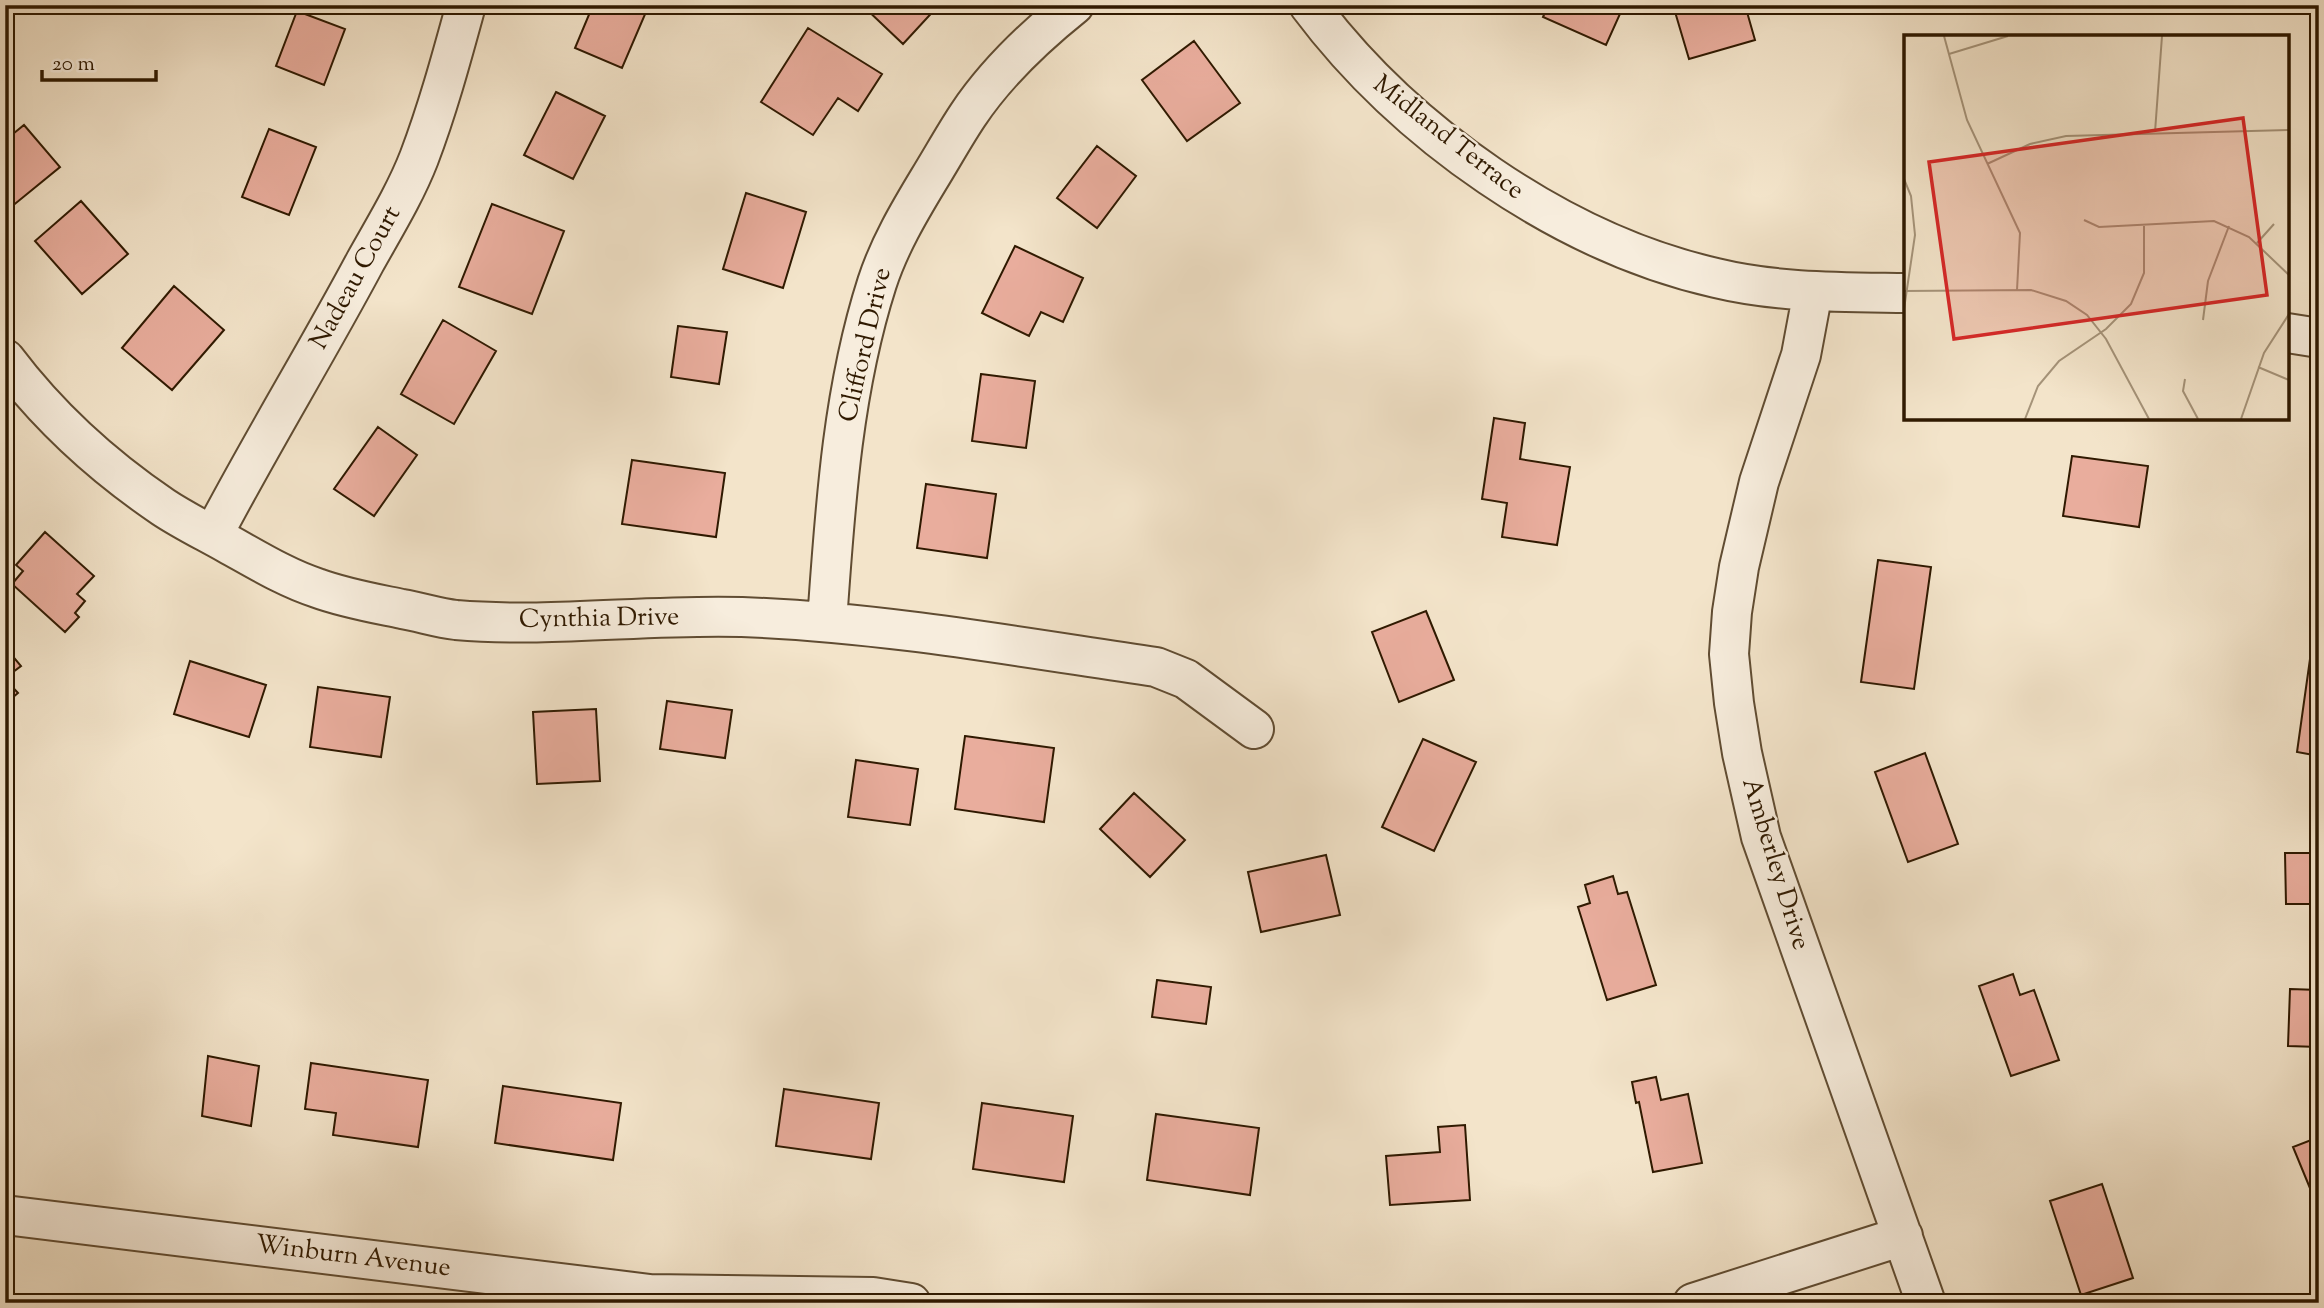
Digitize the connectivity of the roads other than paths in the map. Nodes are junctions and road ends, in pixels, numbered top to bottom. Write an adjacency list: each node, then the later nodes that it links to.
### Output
1 (466, 5): 9 (street, Nadeau Court)
2 (1074, 5): 10 (street, Clifford Drive)
3 (1310, 5): 4 (street, Midland Terrace)
4 (1813, 291): 5 (street, Midland Terrace); 13 (street, Amberley Drive)
5 (1904, 293)
6 (2289, 333): 7 (street)
7 (2319, 338)
8 (12, 382): 9 (street, Cynthia Drive)
9 (212, 536): 10 (street, Cynthia Drive)
10 (827, 622): 11 (street, Cynthia Drive)
11 (1254, 729)
12 (5, 1214): 14 (street, Winburn Avenue)
13 (1903, 1236): 16 (street); 17 (street, Amberley Drive)
14 (649, 1298): 15 (street, Winburn Avenue)
15 (911, 1303)
16 (1693, 1303)
17 (1926, 1303)

